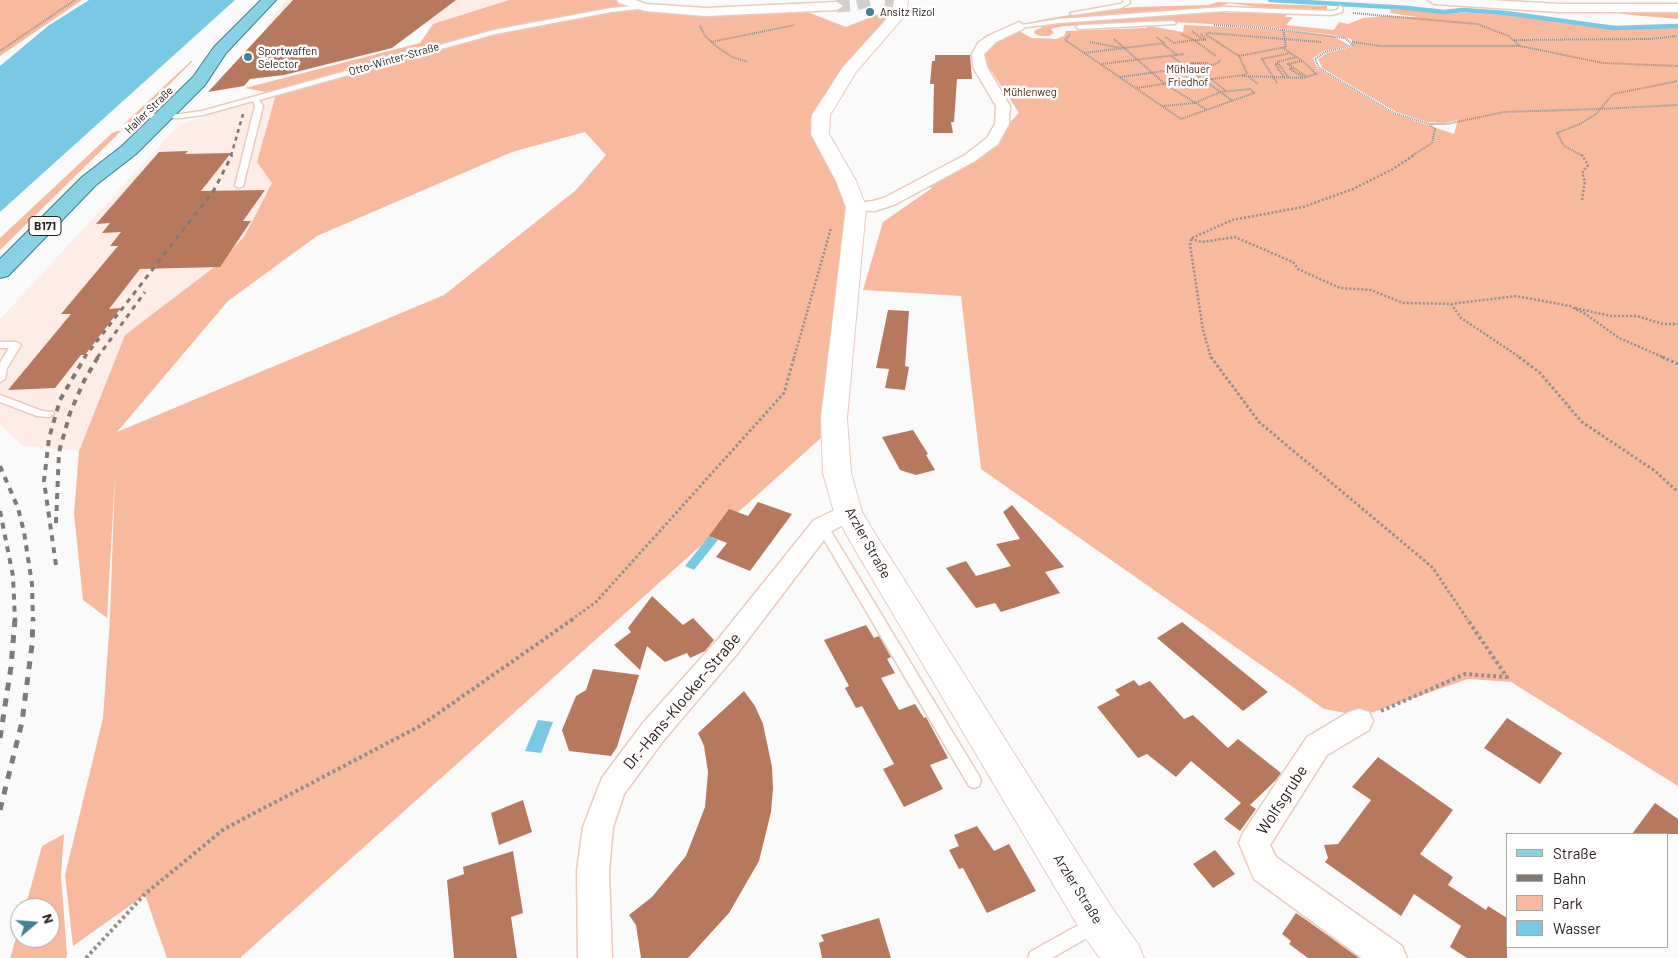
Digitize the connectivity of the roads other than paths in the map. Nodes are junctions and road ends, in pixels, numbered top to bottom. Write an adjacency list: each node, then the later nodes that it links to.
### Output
1 (269, 0): 12 (main road, Haller Straße / B171)
2 (623, 0): 7 (street)
3 (1126, 0): 11 (lane)
4 (1434, 0): 8 (street)
5 (901, 5): 18 (main road, Arzler Straße)
6 (837, 6): 7 (street)
7 (645, 7): 13 (lane, Otto-Winter-Straße)
8 (1678, 8)
9 (1340, 10): 11 (lane)
10 (1173, 23): 11 (lane)
11 (1019, 26): 18 (street)
12 (220, 50): 14 (main road, Haller Straße / B171); 15 (main road, Haller Straße / B171)
13 (255, 98): 15 (lane, Otto-Winter-Straße); 17 (lane)
14 (144, 116): 15 (lane, Otto-Winter-Straße); 16 (main road, Haller Straße / B171)
15 (164, 116): 16 (main road, Haller Straße / B171)
16 (90, 181): 19 (main road, Haller Straße / B171)
17 (238, 186)
18 (856, 207): 24 (main road, Arzler Straße)
19 (0, 271)
20 (0, 346): 21 (lane)
21 (0, 379)
22 (0, 398): 23 (lane)
23 (49, 414)
24 (848, 512): 25 (street, Dr.-Hans-Klocker-Straße); 28 (main road, Arzler Straße)
25 (822, 526): 27 (lane); 29 (street, Dr.-Hans-Klocker-Straße)
26 (1359, 721): 32 (street, Wolfsgrube)
27 (974, 781)
28 (1098, 922): 30 (lane); 31 (main road, Arzler Straße)
29 (595, 958)
30 (1036, 958)
31 (1124, 958)
32 (1390, 958)

